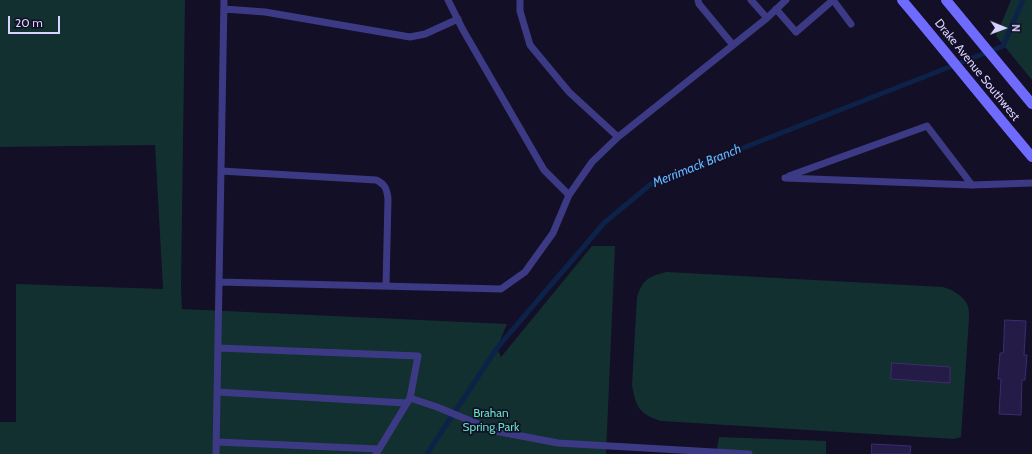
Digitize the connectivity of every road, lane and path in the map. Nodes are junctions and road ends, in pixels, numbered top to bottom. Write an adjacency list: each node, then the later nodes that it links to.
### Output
1 (224, 0): 10 (lane)
2 (448, 0): 13 (lane)
3 (520, 0): 17 (lane)
4 (698, 0): 15 (lane)
5 (751, 0): 12 (lane)
6 (786, 0): 11 (lane)
7 (833, 0): 11 (lane); 14 (lane)
8 (902, 0): 18 (street, Drake Avenue Southwest)
9 (946, 0): 16 (street, Drake Avenue Southwest)
10 (224, 9): 13 (lane); 19 (lane)
11 (776, 9): 12 (lane)
12 (767, 18): 15 (lane)
13 (458, 19): 22 (lane)
14 (851, 24)
15 (733, 45): 17 (lane)
16 (1032, 104)
17 (618, 138): 22 (lane)
18 (1032, 157)
19 (221, 171): 23 (lane); 24 (lane)
20 (1032, 183): 21 (lane)
21 (972, 185): 21 (lane)
22 (569, 195): 24 (lane)
23 (219, 282): 24 (lane); 25 (lane)
24 (386, 286)
25 (218, 348): 26 (lane); 27 (lane)
26 (217, 392): 27 (lane); 28 (lane)
27 (408, 400): 29 (lane); 31 (lane)
28 (217, 442): 29 (lane); 30 (lane)
29 (378, 452)
30 (216, 454)
31 (749, 454)

